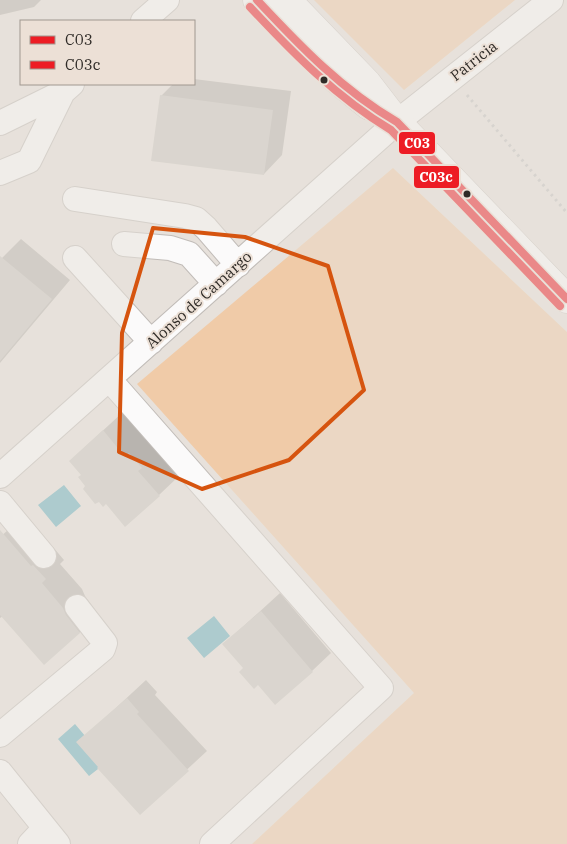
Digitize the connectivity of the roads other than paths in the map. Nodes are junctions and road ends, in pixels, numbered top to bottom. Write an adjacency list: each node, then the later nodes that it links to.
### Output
1 (167, 0): 5 (street)
2 (257, 0): 7 (main road)
3 (287, 0): 7 (main road)
4 (552, 0): 7 (street, Patricia)
5 (144, 20)
6 (68, 88): 8 (street); 9 (street)
7 (397, 122): 13 (street, Alonso de Camargo); 15 (main road)
8 (0, 123)
9 (0, 173)
10 (76, 199): 13 (street)
11 (124, 244): 14 (street)
12 (75, 258): 16 (street)
13 (238, 264): 14 (street, Alonso de Camargo)
14 (216, 284): 16 (street, Alonso de Camargo)
15 (567, 299)
16 (151, 342): 17 (street, Alonso de Camargo)
17 (109, 379): 18 (street, Alonso de Camargo); 25 (street)
18 (0, 476)
19 (0, 503): 20 (street)
20 (44, 556)
21 (77, 607): 22 (street)
22 (0, 735)
23 (0, 772): 24 (street)
24 (44, 839)
25 (212, 844)

